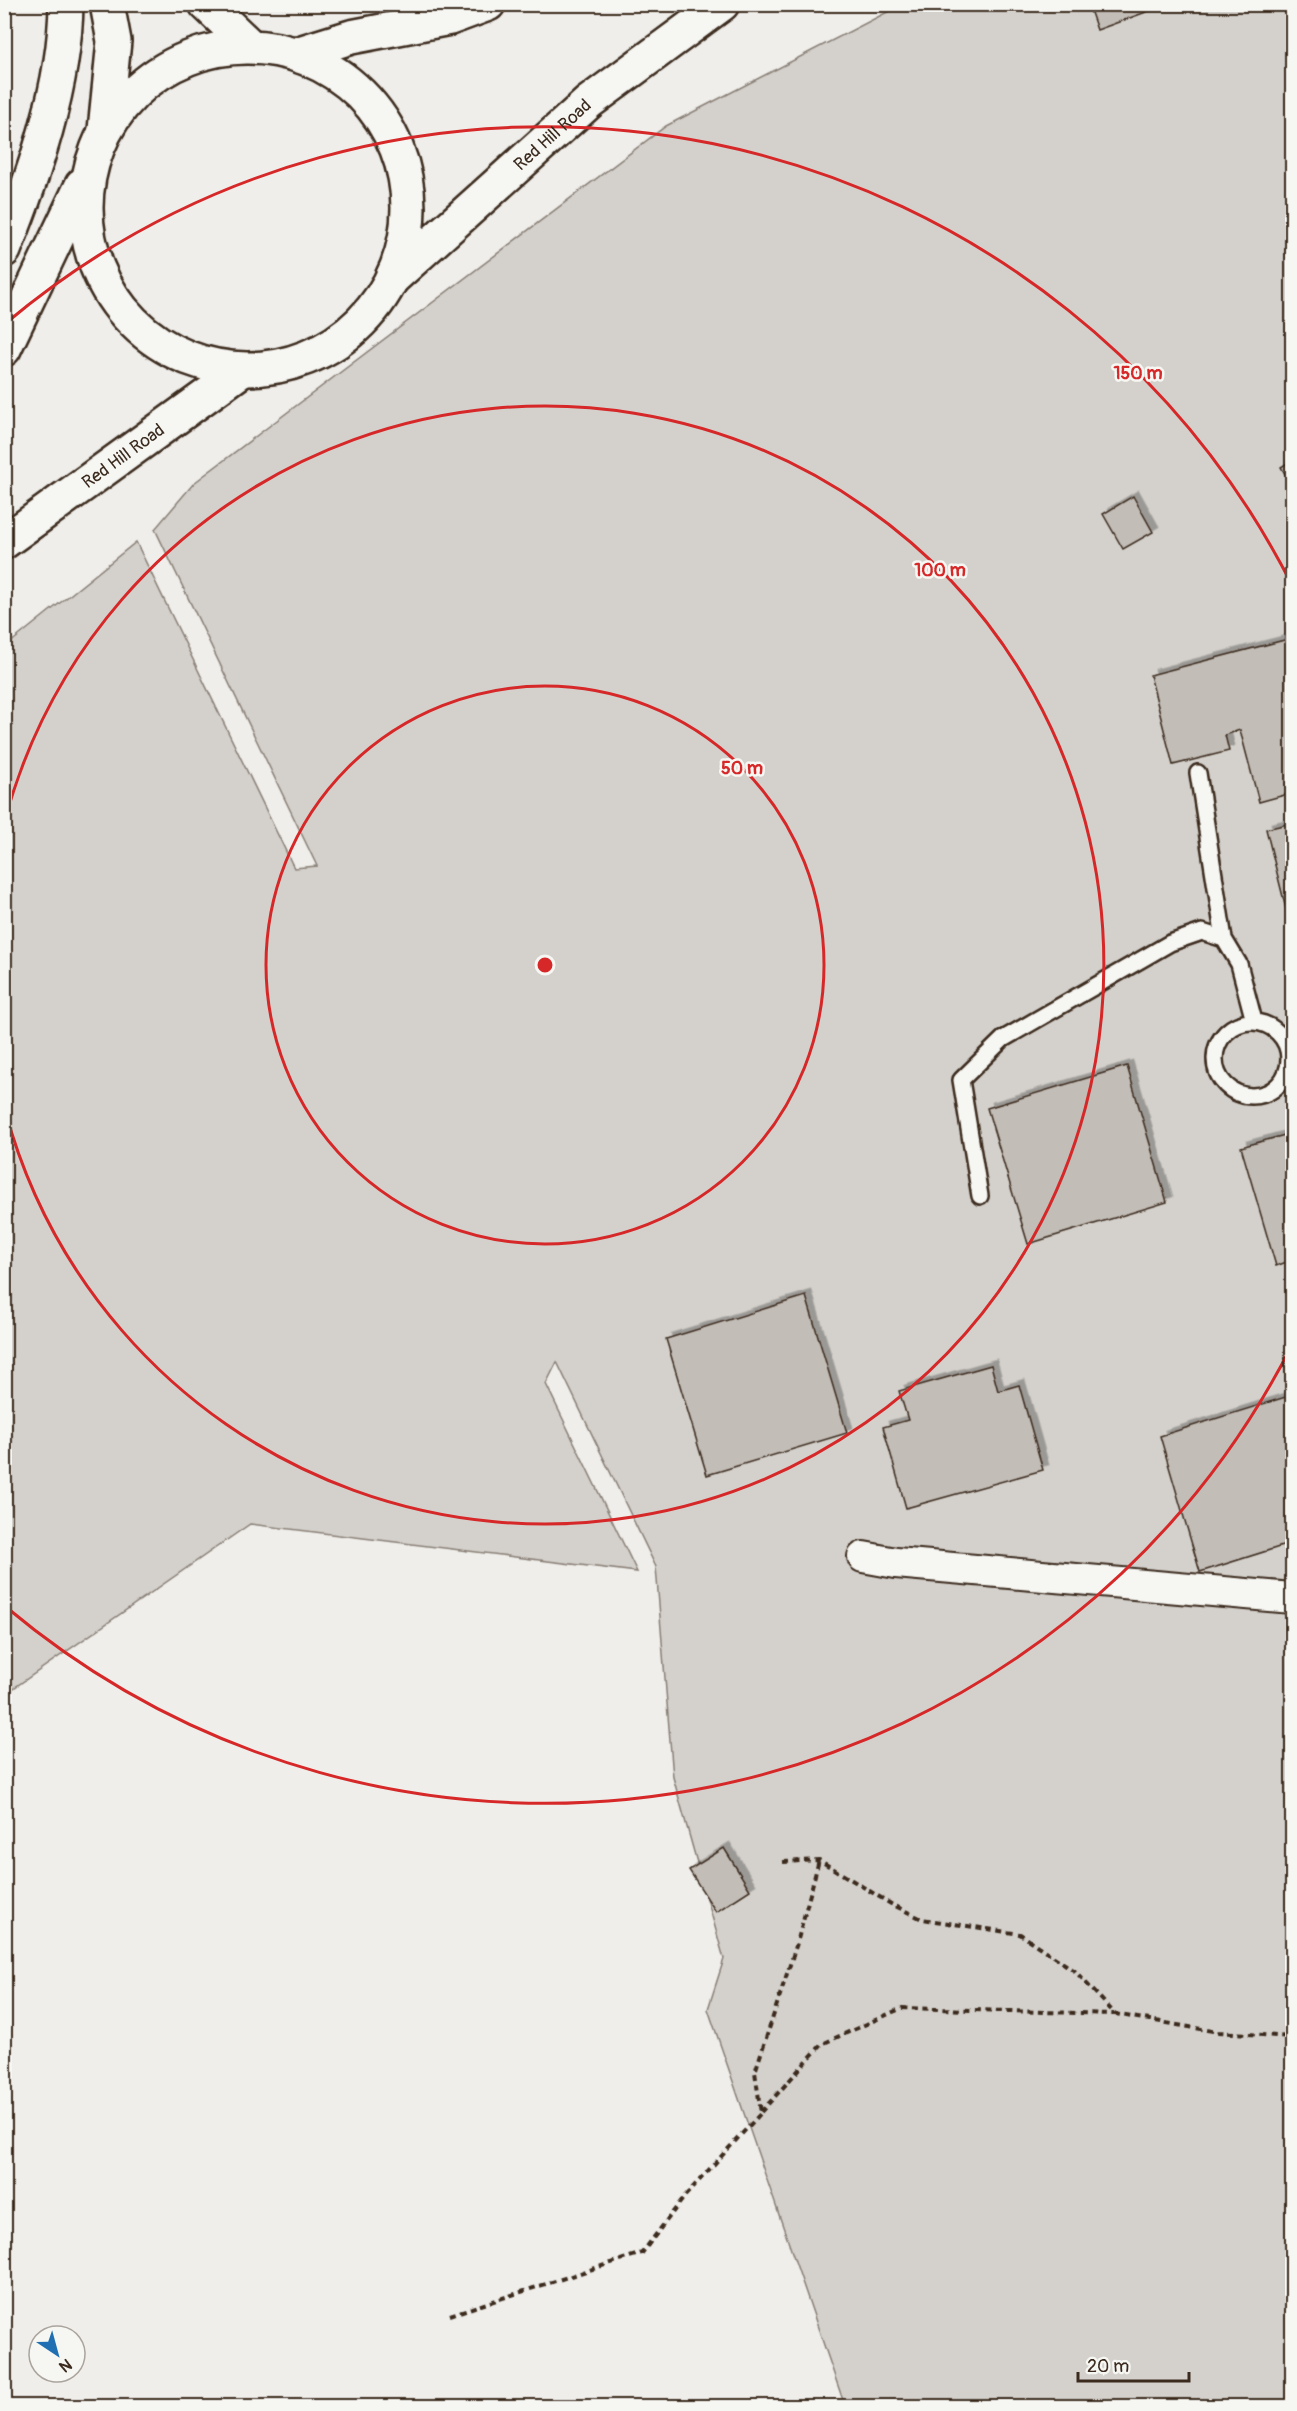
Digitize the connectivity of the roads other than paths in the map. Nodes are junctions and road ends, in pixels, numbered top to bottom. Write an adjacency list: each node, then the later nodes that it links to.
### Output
1 (66, 4): 10 (main road)
2 (107, 4): 8 (main road)
3 (206, 4): 6 (main road)
4 (488, 4): 7 (main road)
5 (722, 4): 11 (main road, Red Hill Road)
6 (250, 46): 7 (main road); 8 (main road)
7 (296, 54): 11 (main road)
8 (105, 130): 9 (main road)
9 (89, 170): 12 (main road); 13 (main road)
10 (4, 250)
11 (393, 278): 13 (main road)
12 (4, 349)
13 (242, 370): 14 (main road, Red Hill Road)
14 (4, 542)
15 (1198, 773): 16 (lane)
16 (1224, 939): 17 (lane); 20 (lane)
17 (1254, 1021): 18 (lane); 19 (lane)
18 (1288, 1036): 19 (lane)
19 (1287, 1081)
20 (980, 1196)
21 (863, 1557): 22 (street)
22 (1293, 1598)

